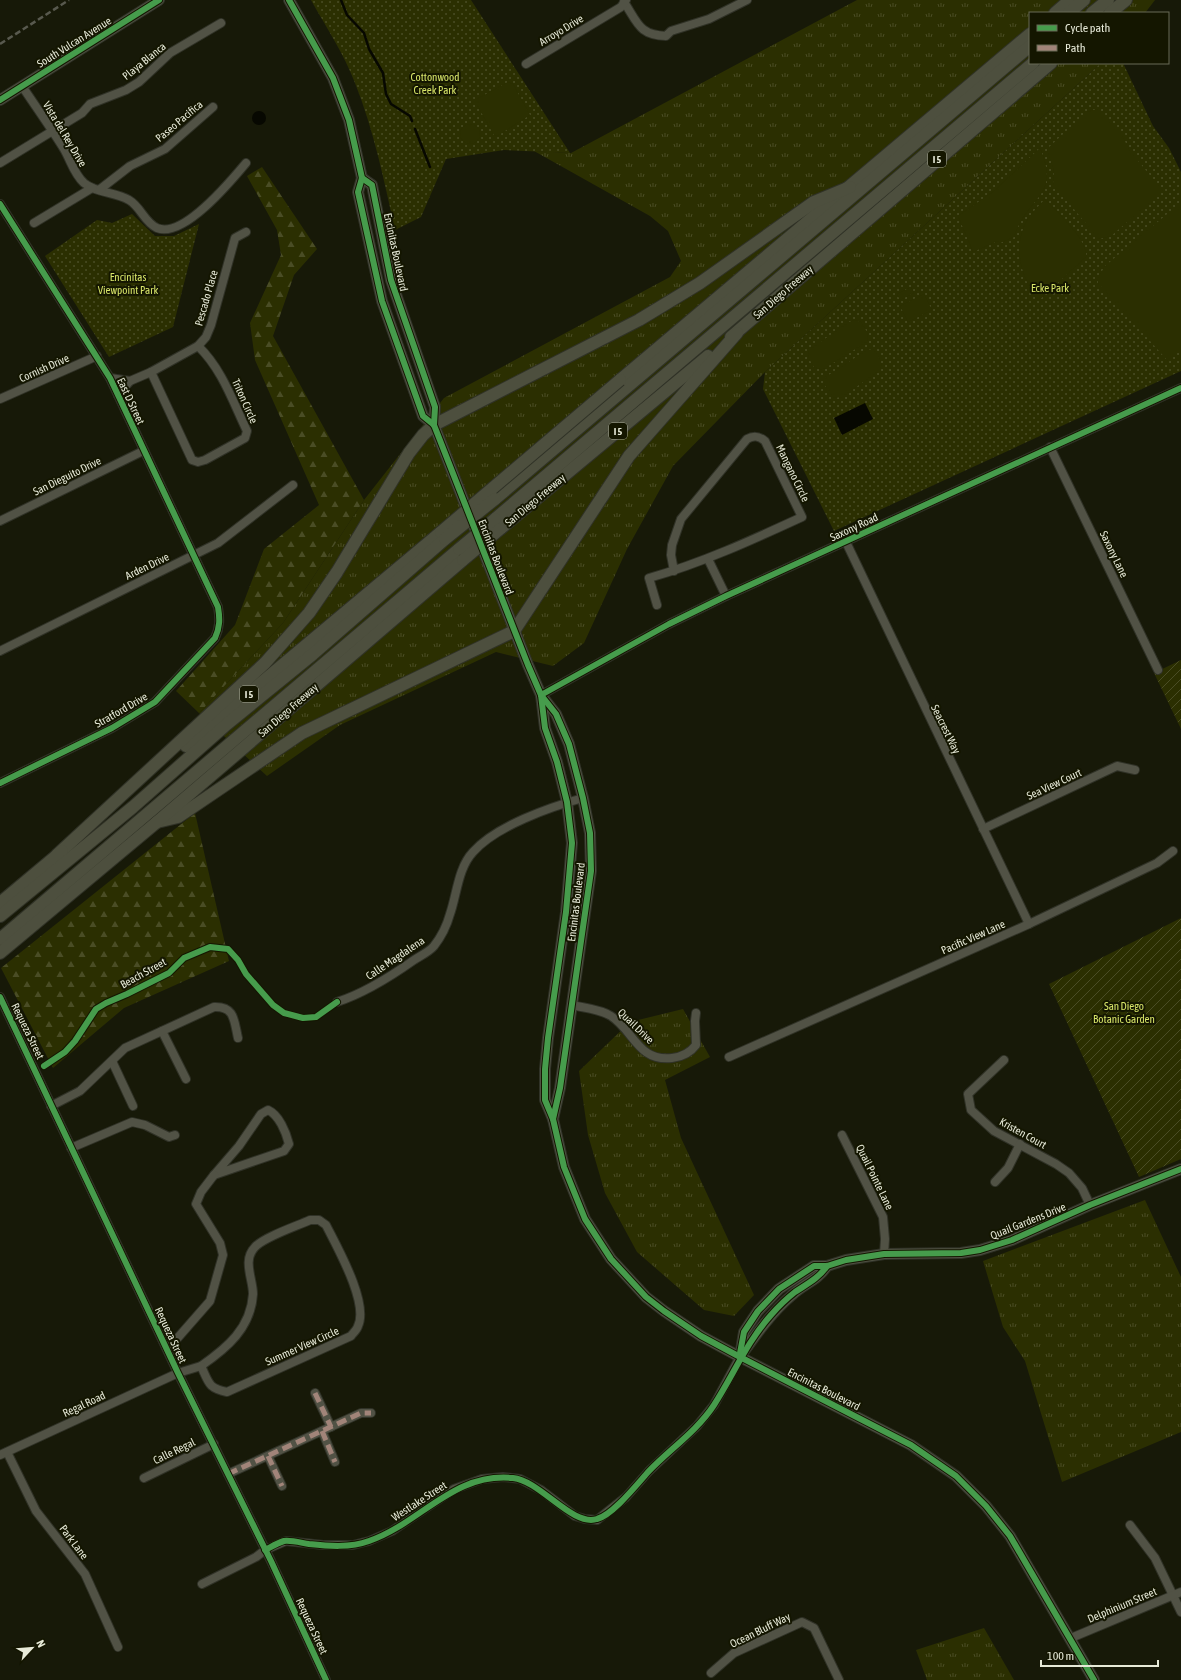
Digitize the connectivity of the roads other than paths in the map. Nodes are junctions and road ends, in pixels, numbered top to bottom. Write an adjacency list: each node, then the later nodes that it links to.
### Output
1 (159, 0): 19 (main road, South Vulcan Avenue)
2 (289, 0): 25 (main road, Encinitas Boulevard)
3 (747, 0): 8 (street)
4 (1070, 0): 9 (highway)
5 (1084, 0): 10 (highway)
6 (1108, 0): 11 (highway)
7 (1126, 0): 12 (highway)
8 (625, 1): 16 (street, Arroyo Drive)
9 (1056, 12)
10 (1070, 12)
11 (1093, 12)
12 (1111, 12)
13 (221, 23): 22 (street, Playa Blanca)
14 (1029, 35): 26 (highway, I 5)
15 (1029, 47): 46 (highway, bridge)
16 (526, 64)
17 (1032, 64): 45 (highway)
18 (1050, 64): 31 (highway, San Diego Freeway / I 5)
19 (22, 86): 20 (main road, South Vulcan Avenue); 22 (street, Vista del Rey Drive)
20 (0, 100)
21 (213, 107): 27 (street, Paseo Pacifica)
22 (53, 132): 23 (street, Playa Blanca); 27 (street, Vista del Rey Drive)
23 (0, 163)
24 (246, 163): 27 (street, Vista del Rey Drive)
25 (362, 178): 40 (main road, Encinitas Boulevard); 40 (main road, Encinitas Boulevard)
26 (850, 187): 40 (highway); 46 (highway, I 5, bridge)
27 (95, 189): 29 (street, Paseo Pacifica)
28 (0, 204): 33 (street, East D Street)
29 (34, 223)
30 (246, 232): 32 (street, Pescado Place)
31 (737, 333): 45 (highway, San Diego Freeway / I 5); 55 (highway)
32 (198, 346): 34 (street, Pescado Place); 34 (street, Triton Circle)
33 (97, 356): 35 (street, East D Street); 39 (street, Cornish Drive)
34 (150, 372): 36 (street, Pescado Place)
35 (110, 378): 36 (street); 38 (street, East D Street)
36 (130, 381): 38 (street, Pescado Place)
37 (1181, 388): 41 (street, Saxony Road)
38 (118, 395): 42 (street, East D Street)
39 (0, 399)
40 (434, 425): 55 (main road, Encinitas Boulevard); 66 (highway)
41 (1050, 448): 47 (street, Saxony Road); 57 (street, Saxony Lane)
42 (143, 451): 44 (street, San Dieguito Drive); 48 (street, East D Street)
43 (293, 484): 48 (street, Arden Drive)
44 (0, 521)
45 (497, 524): 49 (highway, San Diego Freeway / I 5, bridge)
46 (443, 536): 66 (highway, I 5); 68 (highway)
47 (846, 542): 52 (street, Saxony Road); 64 (street, Seacrest Way)
48 (194, 555): 54 (street, East D Street); 56 (street, Arden Drive)
49 (461, 555): 63 (highway, San Diego Freeway / I 5); 70 (highway)
50 (708, 559): 51 (street, Mangano Circle); 51 (street, Mangano Circle); 52 (street)
51 (674, 571): 53 (street, Mangano Circle)
52 (726, 596): 58 (street, Saxony Road)
53 (658, 605)
54 (220, 619): 60 (street, Stratford Drive)
55 (514, 631): 58 (main road, Encinitas Boulevard); 63 (highway)
56 (0, 652)
57 (1158, 670)
58 (541, 695): 61 (main road, Encinitas Boulevard); 62 (main road, Encinitas Boulevard)
59 (1135, 770): 64 (street, Sea View Court)
60 (0, 783)
61 (583, 798): 62 (street, Calle Magdalena); 74 (main road, Encinitas Boulevard)
62 (567, 802): 73 (street, Calle Magdalena); 84 (main road, Encinitas Boulevard)
63 (157, 822): 71 (highway, San Diego Freeway / I 5)
64 (983, 828): 69 (street, Seacrest Way)
65 (1174, 851): 69 (street, Pacific View Lane)
66 (56, 856): 67 (highway, I 5)
67 (0, 902)
68 (0, 916)
69 (1029, 924): 78 (street, Pacific View Lane)
70 (0, 939)
71 (0, 953)
72 (0, 996): 82 (street, Requeza Street)
73 (337, 1002)
74 (572, 1005): 75 (street, Quail Drive); 84 (main road, Encinitas Boulevard)
75 (696, 1013)
76 (162, 1031): 77 (street); 80 (street); 81 (street)
77 (238, 1038)
78 (728, 1057)
79 (1004, 1060): 87 (street, Kristen Court)
80 (112, 1061): 82 (street); 83 (street)
81 (186, 1079)
82 (52, 1106): 88 (street, Requeza Street)
83 (133, 1106)
84 (553, 1119): 95 (main road, Encinitas Boulevard)
85 (175, 1135): 88 (street)
86 (842, 1135): 93 (street, Quail Pointe Lane)
87 (1020, 1144): 91 (street); 92 (street, Kristen Court)
88 (71, 1148): 94 (street, Requeza Street)
89 (1181, 1168): 92 (main road, Quail Gardens Drive)
90 (214, 1175): 90 (street); 94 (street)
91 (995, 1182)
92 (1090, 1205): 93 (main road, Quail Gardens Drive)
93 (884, 1254): 95 (main road, Quail Gardens Drive)
94 (166, 1347): 97 (street, Requeza Street)
95 (740, 1357): 110 (street, Westlake Street); 114 (main road, Encinitas Boulevard)
96 (202, 1366): 96 (street, Summer View Circle); 97 (street, Summer View Circle)
97 (178, 1373): 102 (street, Requeza Street); 103 (street, Regal Road)
98 (315, 1393): 100 (street)
99 (371, 1413): 100 (street)
100 (331, 1427): 101 (street)
101 (322, 1431): 104 (street); 105 (street)
102 (214, 1444): 106 (street, Requeza Street); 107 (street, Calle Regal)
103 (3, 1454): 115 (street, Park Lane)
104 (268, 1456): 106 (street); 108 (street)
105 (335, 1462)
106 (228, 1474): 110 (street, Requeza Street)
107 (144, 1478)
108 (282, 1486)
109 (1130, 1525): 112 (street)
110 (265, 1550): 111 (street, Westlake Street); 117 (street, Requeza Street)
111 (202, 1584)
112 (1177, 1594): 113 (street); 114 (street, Delphinium Street)
113 (1181, 1612)
114 (1071, 1638): 119 (main road, Encinitas Boulevard)
115 (118, 1647)
116 (711, 1673): 118 (street, Ocean Bluff Way)
117 (326, 1680)
118 (838, 1680)
119 (1094, 1680)

